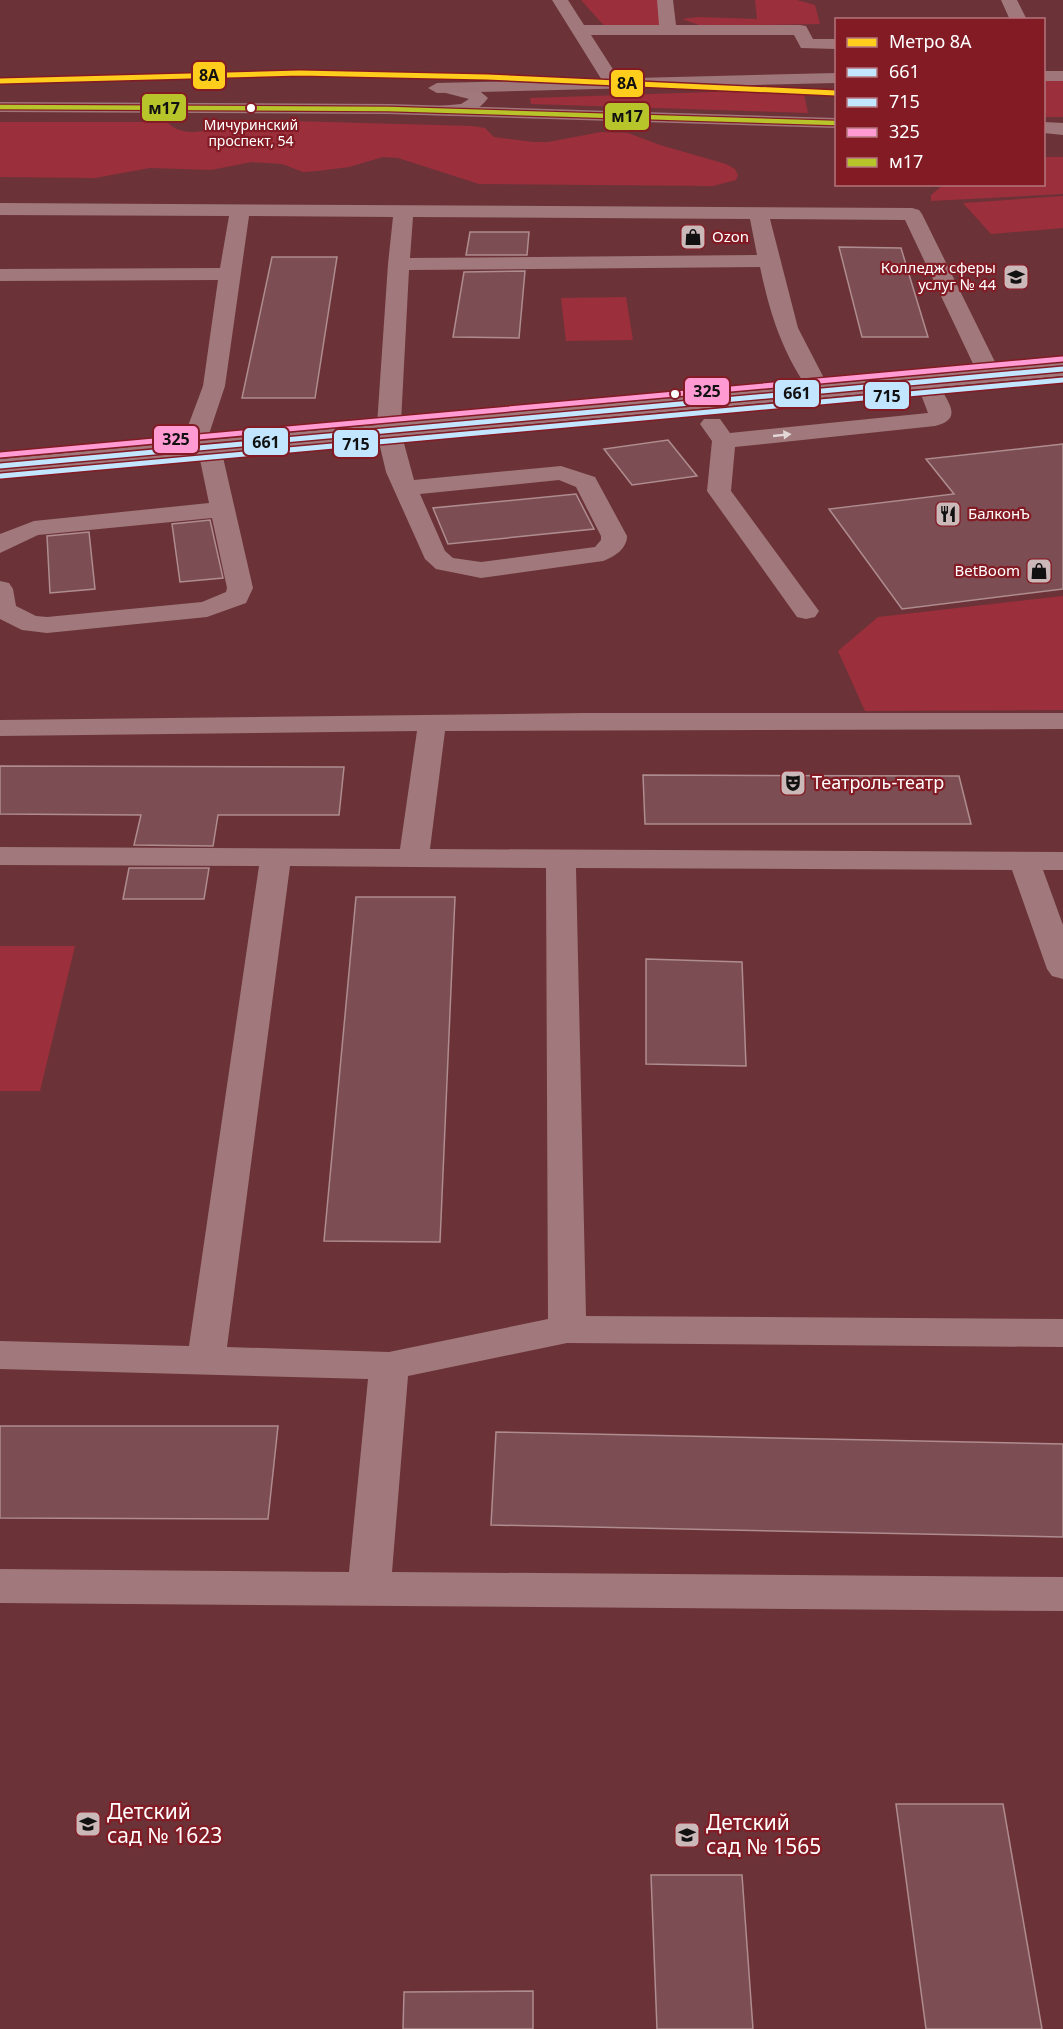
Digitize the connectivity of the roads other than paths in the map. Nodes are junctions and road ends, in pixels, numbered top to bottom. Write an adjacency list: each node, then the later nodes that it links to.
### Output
1 (560, 0): 5 (street)
2 (665, 0): 6 (street)
3 (1009, 0): 4 (street)
4 (1018, 18)
5 (579, 30): 6 (street); 11 (street)
6 (668, 30): 7 (street)
7 (835, 44)
8 (1045, 76): 9 (main road)
9 (1063, 76)
10 (835, 78): 11 (main road)
11 (614, 85): 12 (main road)
12 (448, 88): 13 (main road); 15 (street)
13 (0, 90)
14 (0, 107): 15 (main road)
15 (444, 110): 16 (main road)
16 (835, 123)
17 (1045, 128): 18 (main road)
18 (1063, 129)
19 (0, 210): 20 (street)
20 (240, 210): 21 (street); 25 (street)
21 (404, 210): 22 (street); 24 (street)
22 (759, 213): 23 (street); 28 (street)
23 (769, 261): 24 (street); 30 (street)
24 (398, 264): 32 (street)
25 (229, 274): 26 (street); 34 (street)
26 (0, 275)
27 (1063, 369): 28 (street)
28 (989, 376): 29 (street)
29 (926, 381): 30 (street); 33 (street, one-way to 29)
30 (820, 390): 31 (street)
31 (695, 401): 32 (street); 33 (street)
32 (388, 429): 34 (street); 36 (street)
33 (724, 441): 40 (street)
34 (200, 447): 35 (street); 37 (street)
35 (0, 466)
36 (405, 488): 36 (street)
37 (224, 509): 38 (street); 39 (street)
38 (0, 545)
39 (0, 589)
40 (806, 611)
41 (1063, 721): 42 (street)
42 (432, 723): 43 (street); 46 (street)
43 (0, 728)
44 (0, 856): 45 (street)
45 (276, 857): 46 (street); 54 (street)
46 (414, 858): 47 (street)
47 (561, 859): 48 (street); 51 (street)
48 (1024, 861): 49 (street); 50 (street)
49 (1063, 861)
50 (1063, 969)
51 (567, 1329): 52 (street); 55 (street)
52 (1063, 1333)
53 (0, 1356): 54 (street)
54 (206, 1361): 55 (street)
55 (389, 1366): 57 (street)
56 (0, 1586): 57 (street)
57 (369, 1589): 58 (street)
58 (1063, 1594)

